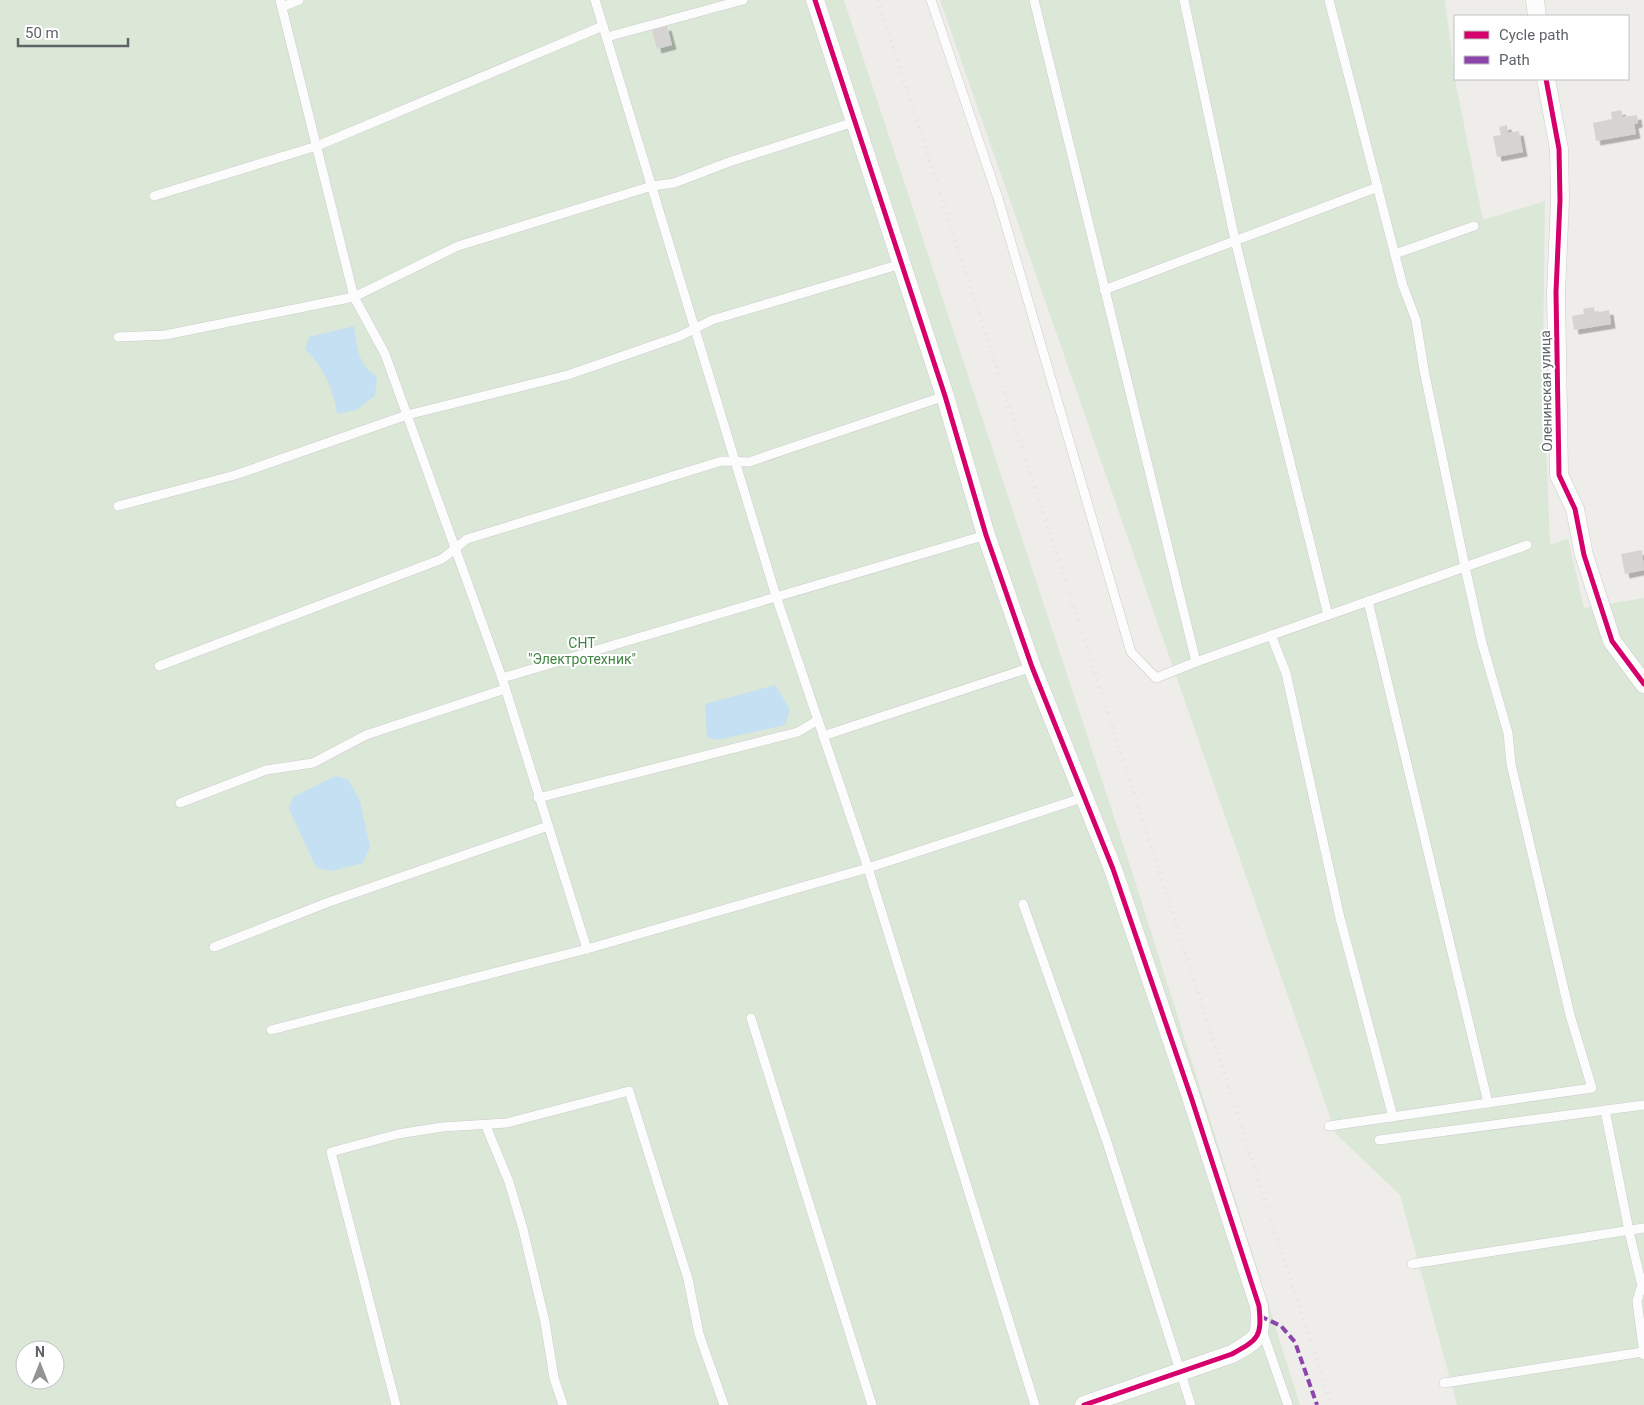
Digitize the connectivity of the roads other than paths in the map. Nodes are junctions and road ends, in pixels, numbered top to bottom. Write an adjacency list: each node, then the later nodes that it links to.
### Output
1 (299, 0): 10 (lane)
2 (595, 0): 12 (lane)
3 (743, 0): 13 (lane)
4 (815, 0): 15 (street)
5 (931, 0): 40 (lane)
6 (1034, 0): 24 (lane)
7 (1184, 0): 21 (lane)
8 (1329, 0): 18 (lane)
9 (1535, 0): 11 (street)
10 (281, 4): 16 (lane)
11 (1537, 15)
12 (603, 26): 13 (lane); 16 (lane)
13 (607, 37): 17 (lane)
14 (1546, 80): 44 (street, Оленинская улица)
15 (854, 122): 17 (lane); 23 (street)
16 (317, 146): 19 (lane); 25 (lane)
17 (652, 186): 25 (lane); 26 (lane)
18 (1378, 187): 21 (lane); 22 (lane)
19 (154, 196)
20 (1474, 226): 22 (lane)
21 (1235, 240): 24 (lane); 38 (lane)
22 (1395, 254): 35 (lane)
23 (901, 264): 26 (lane); 28 (street)
24 (1104, 290): 40 (lane)
25 (354, 297): 27 (lane); 29 (lane)
26 (695, 329): 29 (lane); 30 (lane)
27 (118, 337)
28 (945, 396): 30 (lane); 32 (street)
29 (407, 415): 31 (lane); 34 (lane)
30 (735, 462): 34 (lane); 36 (lane)
31 (118, 506)
32 (986, 535): 36 (lane); 42 (street)
33 (1526, 545): 35 (lane)
34 (455, 548): 41 (lane); 43 (lane)
35 (1465, 567): 37 (lane); 58 (lane)
36 (776, 596): 43 (lane); 46 (lane)
37 (1368, 601): 38 (lane); 58 (lane)
38 (1328, 615): 39 (lane)
39 (1271, 635): 40 (lane); 61 (lane)
40 (1196, 662)
41 (158, 666)
42 (1032, 667): 47 (lane); 48 (street)
43 (502, 678): 45 (lane)
44 (1644, 684)
45 (506, 688): 49 (lane); 50 (lane)
46 (818, 720): 47 (lane); 49 (lane)
47 (823, 736): 52 (lane)
48 (1085, 797): 52 (lane); 69 (street)
49 (538, 798): 51 (lane)
50 (180, 803)
51 (548, 826): 54 (lane); 55 (lane)
52 (868, 868): 55 (lane); 77 (lane)
53 (1023, 904): 71 (lane)
54 (214, 947)
55 (588, 949): 57 (lane)
56 (751, 1018): 76 (lane)
57 (271, 1030)
58 (1488, 1103): 61 (lane)
59 (1644, 1105): 60 (lane)
60 (1605, 1110): 64 (lane); 66 (lane)
61 (1393, 1117): 63 (lane)
62 (486, 1126): 73 (lane); 74 (lane); 75 (lane)
63 (1329, 1126)
64 (1379, 1140)
65 (1644, 1228): 66 (lane)
66 (1629, 1231): 67 (lane); 68 (lane)
67 (1412, 1264)
68 (1643, 1280): 70 (lane)
69 (1260, 1326): 71 (street); 80 (lane)
70 (1644, 1354): 72 (lane)
71 (1180, 1371): 78 (street); 79 (lane)
72 (1444, 1383)
73 (396, 1405)
74 (563, 1405)
75 (724, 1405)
76 (872, 1405)
77 (1035, 1405)
78 (1084, 1405)
79 (1191, 1405)
80 (1288, 1405)

